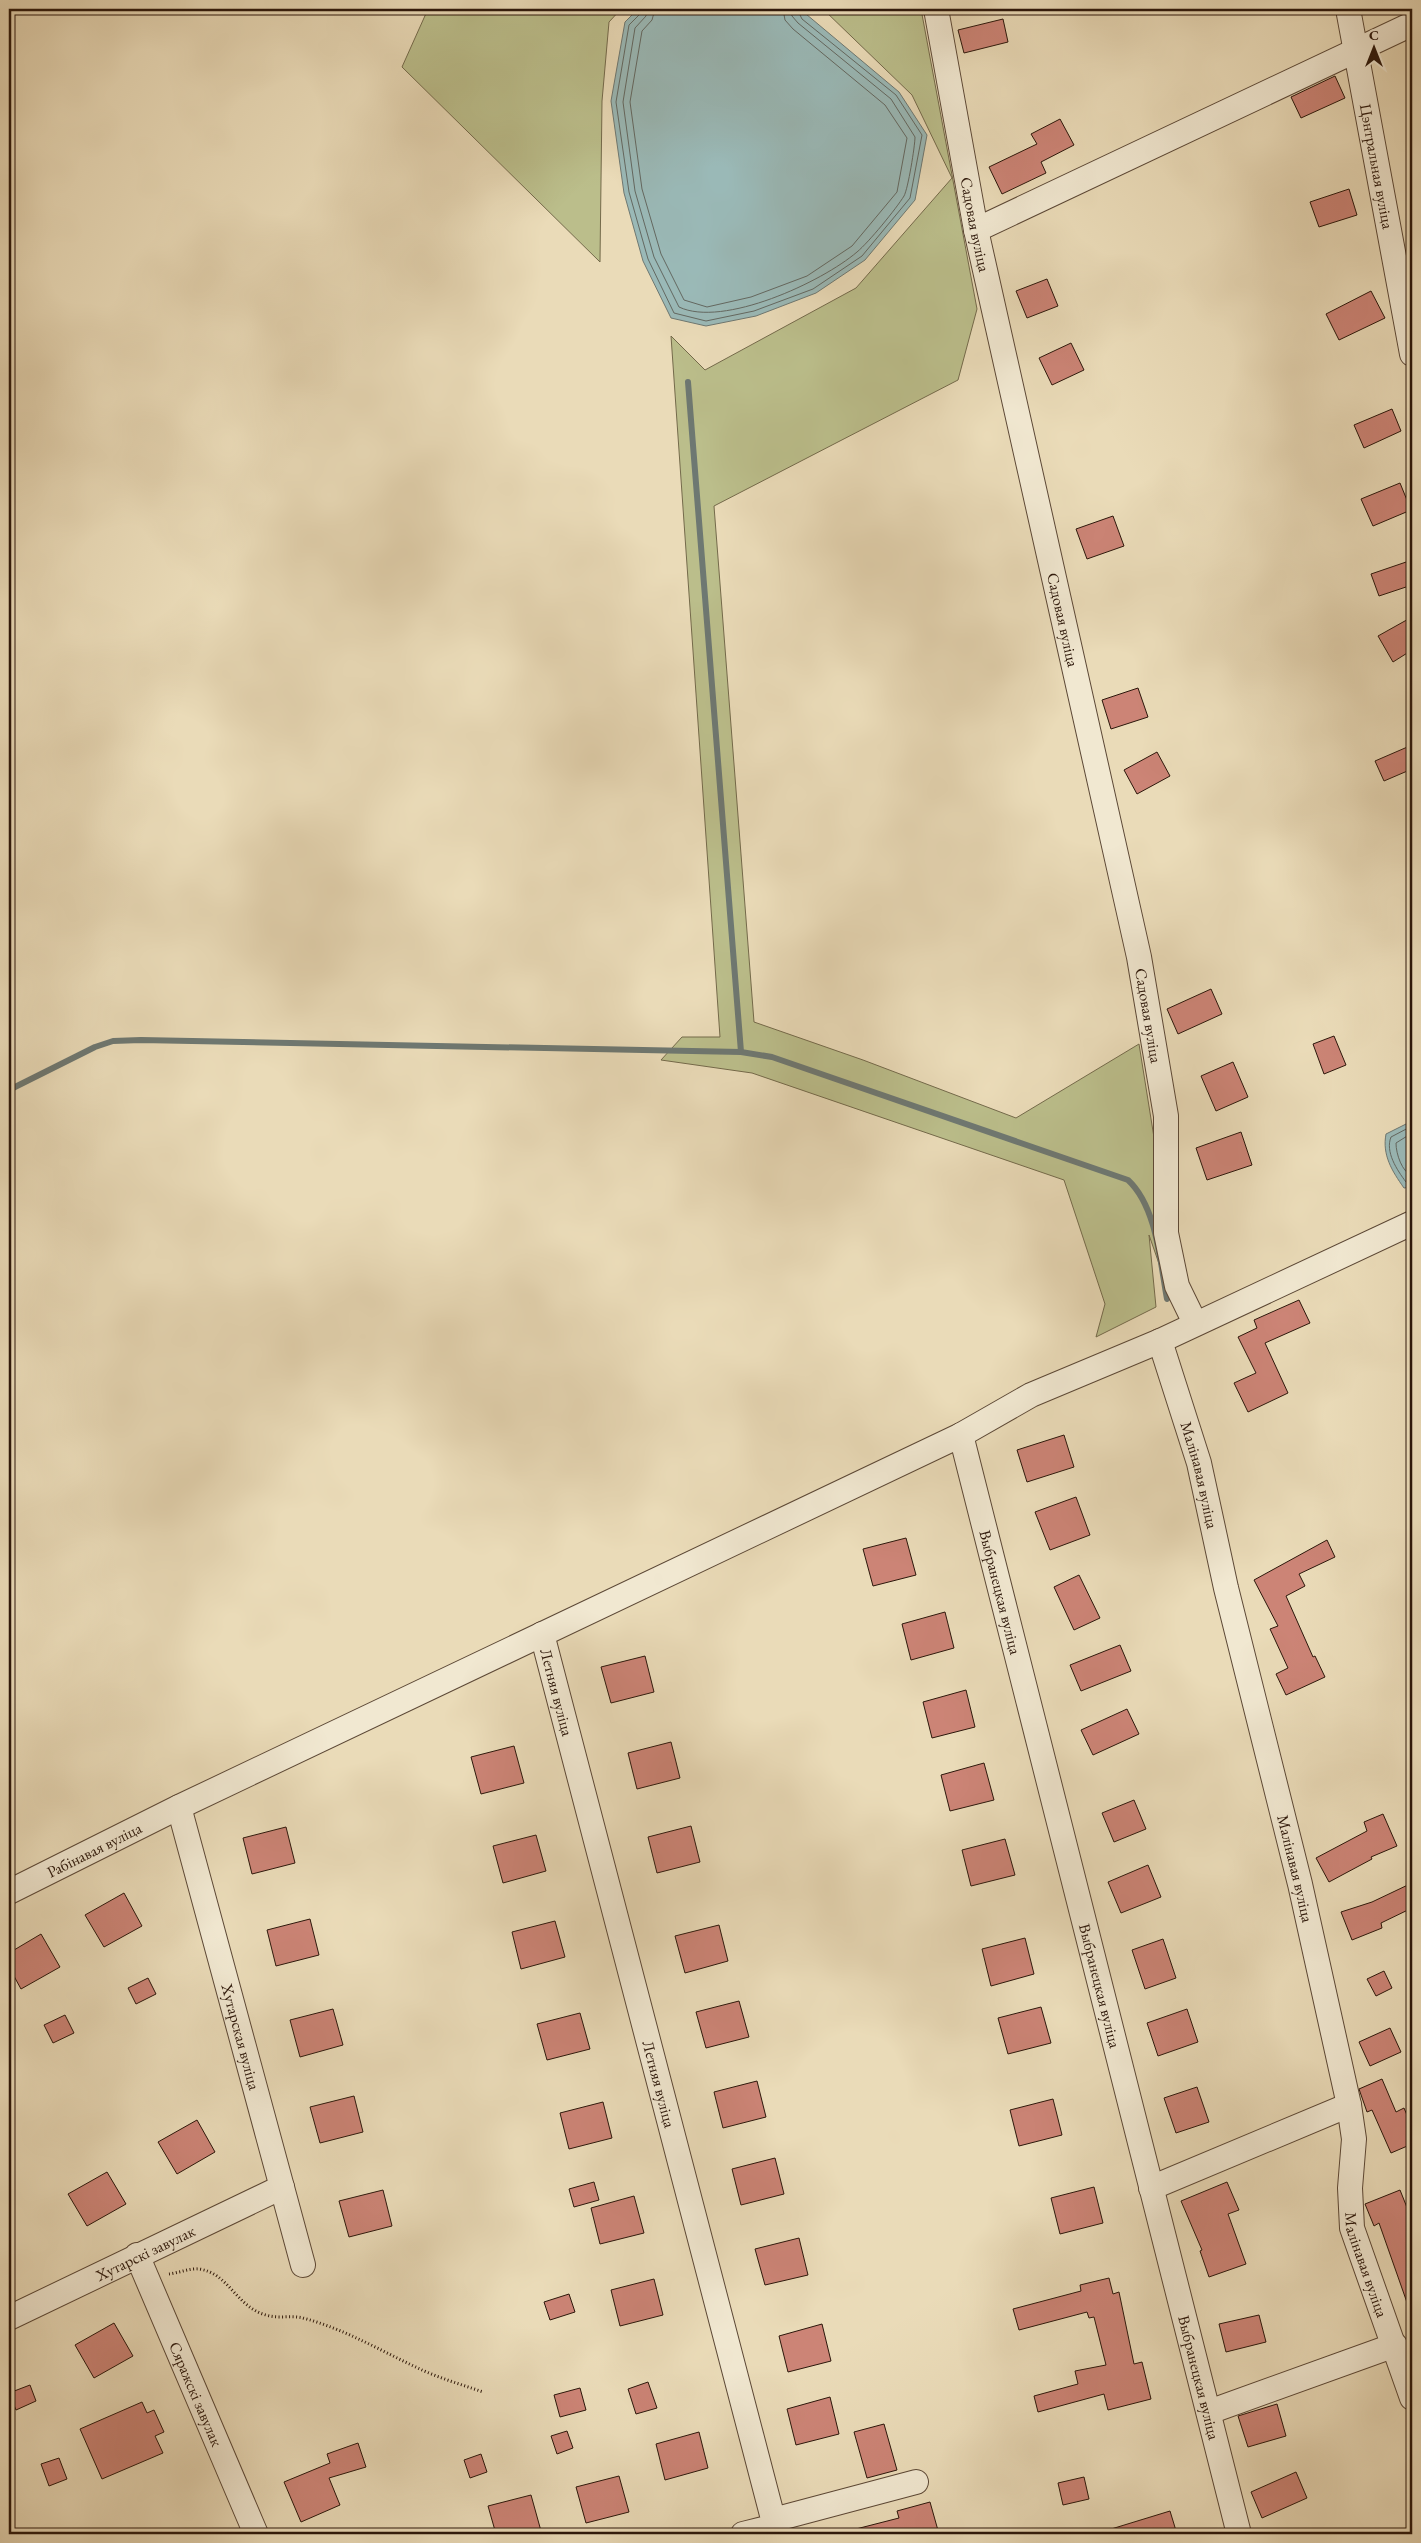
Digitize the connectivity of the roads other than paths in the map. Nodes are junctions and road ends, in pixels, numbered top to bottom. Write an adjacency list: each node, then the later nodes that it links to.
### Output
1 (936, 9): 5 (street, Садовая вуліца)
2 (1348, 9): 4 (street, Цэнтральная вуліца)
3 (1412, 24): 4 (street)
4 (1355, 52): 5 (street); 6 (street, Цэнтральная вуліца)
5 (976, 230): 8 (street, Садовая вуліца)
6 (1412, 354)
7 (1412, 1223): 8 (street, Рабінавая вуліца)
8 (1195, 1323): 9 (street, Рабінавая вуліца)
9 (1160, 1341): 10 (street, Рабінавая вуліца); 14 (street, Малінавая вуліца)
10 (961, 1435): 11 (street, Рабінавая вуліца); 16 (street, Выбранецкая вуліца)
11 (542, 1634): 12 (street, Рабінавая вуліца); 24 (street, Летняя вуліца)
12 (179, 1807): 13 (street, Рабінавая вуліца); 15 (street, Хутарская вуліца)
13 (9, 1892)
14 (1349, 2106): 16 (street); 20 (street, Малінавая вуліца)
15 (282, 2187): 17 (street, Хутарскі завулак); 18 (street, Хутарская вуліца)
16 (1151, 2188): 22 (street, Выбранецкая вуліца)
17 (138, 2255): 19 (street, Хутарскі завулак); 25 (street, Сяражскі завулак)
18 (303, 2265)
19 (9, 2318)
20 (1395, 2345): 21 (street, Малінавая вуліца); 22 (street)
21 (1412, 2398)
22 (1209, 2412): 27 (street, Выбранецкая вуліца)
23 (916, 2482): 24 (street)
24 (775, 2527): 26 (street)
25 (256, 2534)
26 (743, 2534)
27 (1239, 2534)

